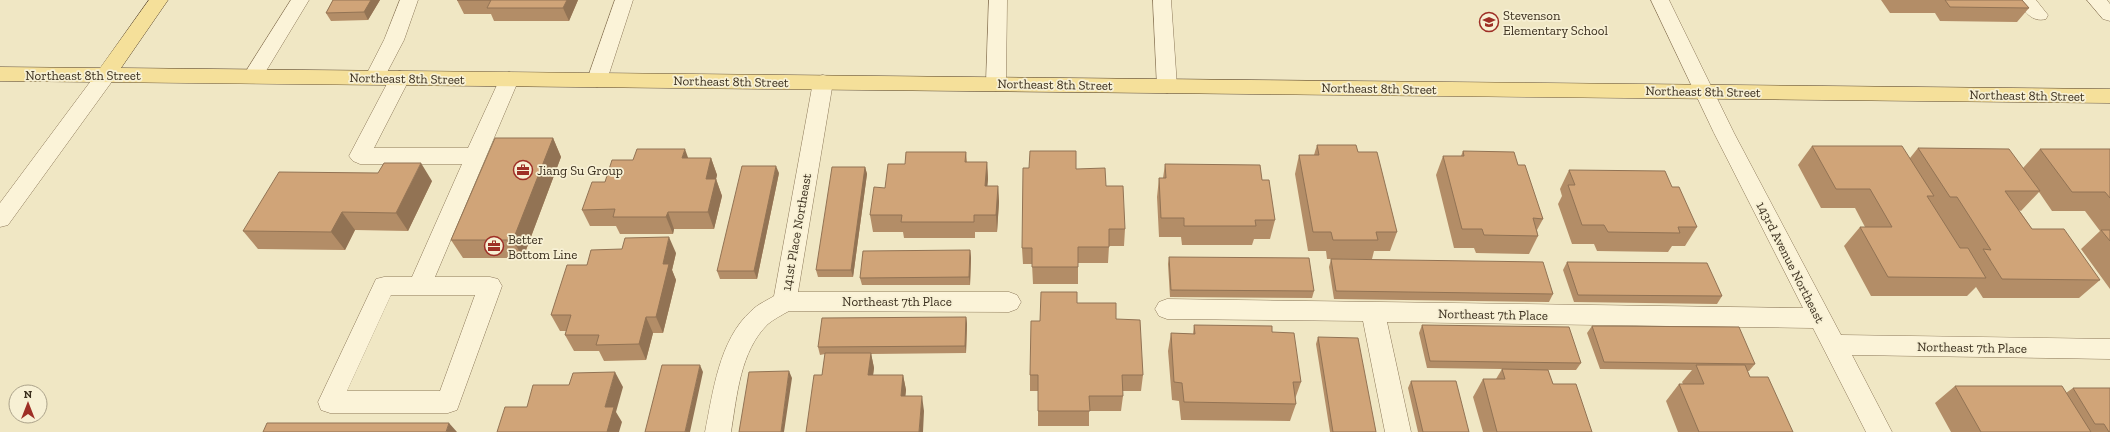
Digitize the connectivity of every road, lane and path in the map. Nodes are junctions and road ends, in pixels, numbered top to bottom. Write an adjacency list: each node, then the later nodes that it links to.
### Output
1 (159, 0): 13 (main road)
2 (300, 0): 14 (street)
3 (409, 0): 15 (street)
4 (624, 0): 18 (street)
5 (998, 0): 20 (street)
6 (1162, 0): 21 (street)
7 (1660, 0): 22 (street, 143rd Avenue Northeast)
8 (2026, 0): 10 (street)
9 (2096, 0): 11 (street)
10 (2039, 15)
11 (2110, 15)
12 (0, 74): 13 (main road, Northeast 8th Street)
13 (106, 75): 14 (main road, Northeast 8th Street); 25 (street)
14 (253, 76): 15 (main road, Northeast 8th Street)
15 (375, 77): 16 (main road, Northeast 8th Street)
16 (400, 78): 17 (main road, Northeast 8th Street); 24 (street)
17 (509, 79): 18 (main road, Northeast 8th Street); 24 (street)
18 (597, 80): 19 (main road, Northeast 8th Street)
19 (823, 82): 20 (main road, Northeast 8th Street); 27 (street, 141st Place Northeast)
20 (996, 84): 21 (main road, Northeast 8th Street)
21 (1167, 86): 22 (main road, Northeast 8th Street)
22 (1703, 91): 23 (main road, Northeast 8th Street); 31 (street, 143rd Avenue Northeast)
23 (2110, 96)
24 (475, 156): 26 (street)
25 (0, 219)
26 (419, 286): 26 (street)
27 (785, 300): 28 (street, Northeast 7th Place); 34 (street, 141st Place Northeast)
28 (1009, 302)
29 (1167, 309): 30 (street, Northeast 7th Place)
30 (1373, 312): 31 (street, Northeast 7th Place); 35 (street)
31 (1819, 318): 32 (street, 143rd Avenue Northeast)
32 (1833, 345): 33 (street, Northeast 7th Place); 36 (street, 143rd Avenue Northeast)
33 (2110, 349)
34 (718, 432)
35 (1398, 432)
36 (1879, 432)

